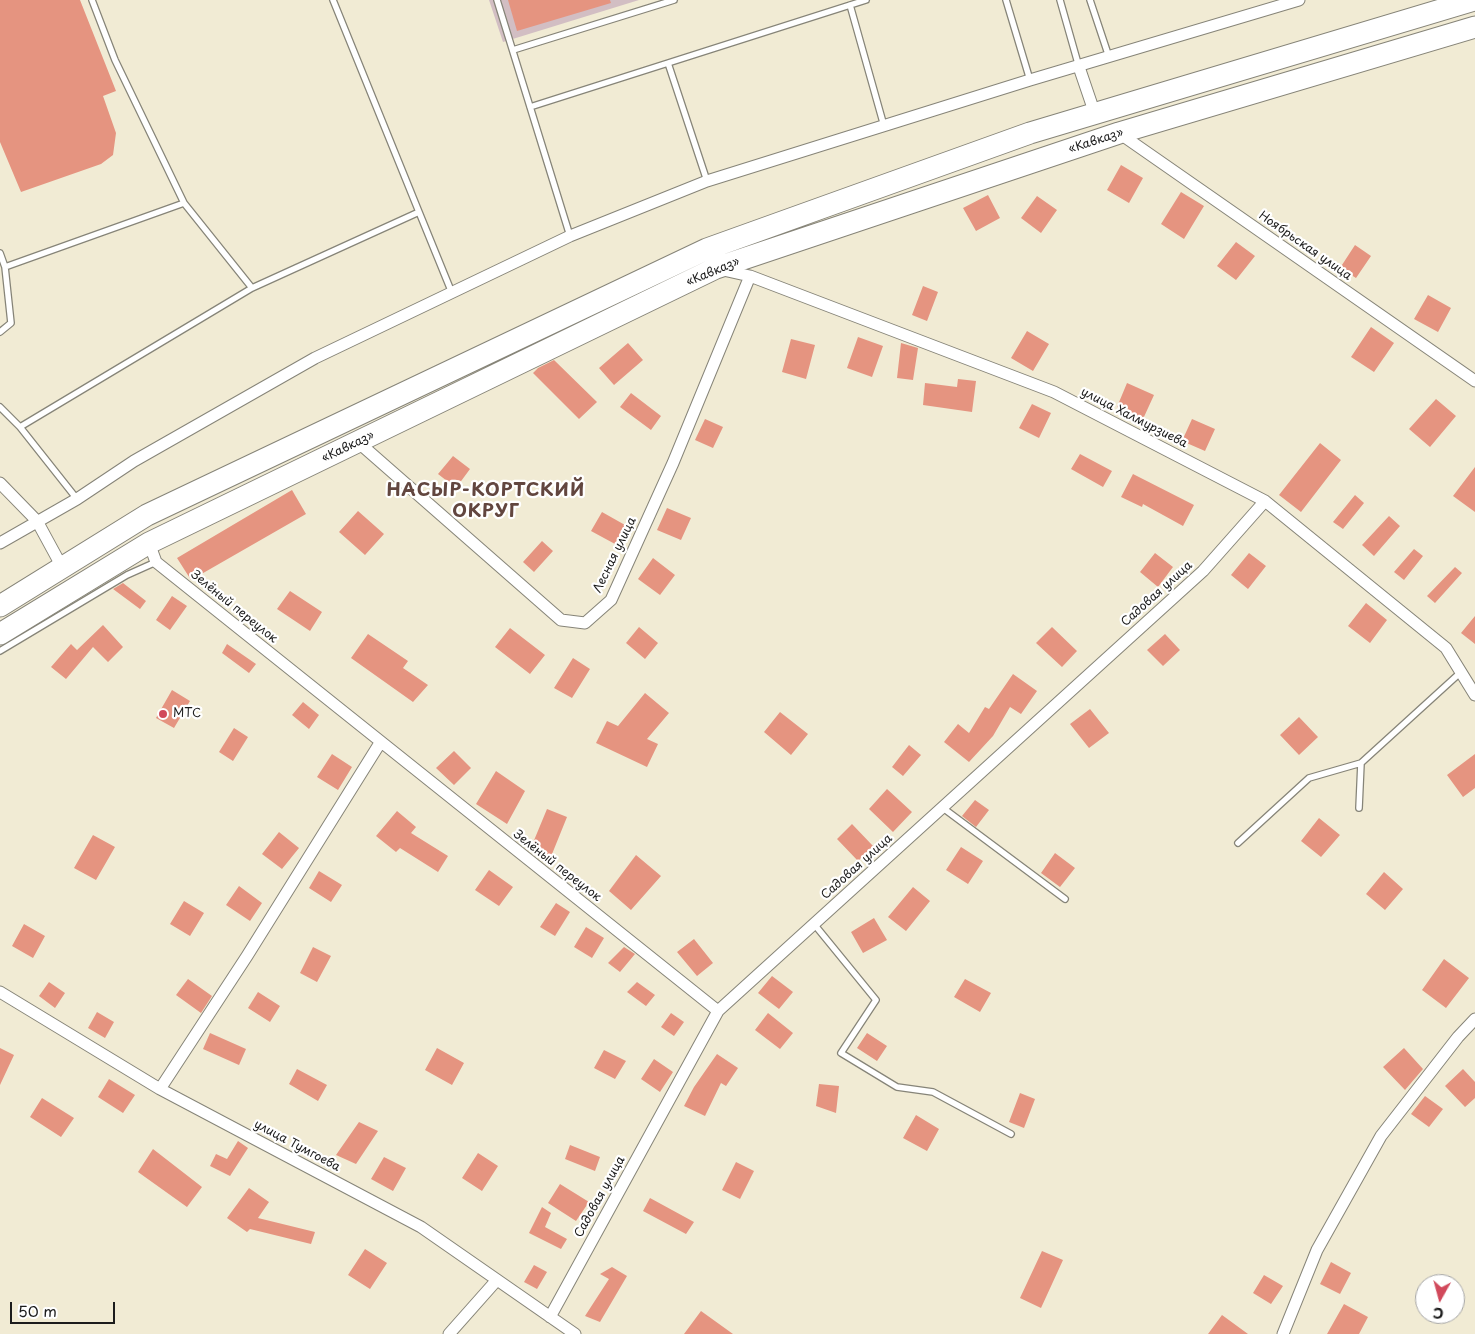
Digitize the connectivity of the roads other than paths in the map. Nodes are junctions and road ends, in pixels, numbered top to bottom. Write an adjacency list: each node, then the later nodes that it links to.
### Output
1 (92, 0): 24 (lane)
2 (333, 0): 25 (lane)
3 (497, 0): 14 (lane)
4 (674, 0): 14 (lane)
5 (866, 0): 12 (lane)
6 (1006, 0): 18 (lane)
7 (1060, 0): 17 (lane)
8 (1090, 0): 15 (lane)
9 (1298, 0): 11 (street)
10 (1474, 0): 20 (highway, «Кавказ»)
11 (1270, 4): 15 (street)
12 (850, 5): 16 (lane); 21 (lane)
13 (1475, 27): 22 (highway, «Кавказ»)
14 (512, 50): 19 (lane)
15 (1109, 58): 17 (street)
16 (668, 63): 19 (lane); 23 (lane)
17 (1079, 67): 18 (street); 20 (street)
18 (1030, 80): 21 (street)
19 (530, 107): 26 (lane)
20 (1095, 114): 44 (highway, «Кавказ»)
21 (884, 126): 23 (street)
22 (1119, 133): 29 (highway, «Кавказ»); 34 (street, Ноябрьская улица)
23 (708, 181): 26 (street)
24 (184, 203): 28 (lane); 31 (lane)
25 (419, 212): 31 (lane); 32 (lane)
26 (570, 236): 32 (street)
27 (0, 253): 28 (lane)
28 (5, 267): 33 (lane)
29 (716, 268): 30 (street, улица Халмурзиева); 37 (highway, «Кавказ»)
30 (750, 276): 37 (street, Лесная улица); 40 (street, улица Халмурзиева)
31 (252, 288): 36 (lane)
32 (452, 293): 39 (street)
33 (0, 332)
34 (1475, 381)
35 (0, 407): 36 (lane)
36 (20, 427): 39 (lane)
37 (358, 442): 43 (highway, «Кавказ»)
38 (0, 483): 41 (street)
39 (76, 499): 41 (street)
40 (1265, 501): 48 (street, улица Халмурзиева); 52 (street, Садовая улица)
41 (37, 521): 42 (street); 44 (street)
42 (0, 543)
43 (153, 552): 46 (highway, «Кавказ»); 47 (lane); 50 (street, Зелёный переулок)
44 (62, 567): 45 (highway, «Кавказ»)
45 (0, 606)
46 (0, 634)
47 (0, 651)
48 (1461, 672): 49 (street, улица Халмурзиева); 51 (lane)
49 (1475, 695)
50 (380, 743): 58 (street, Зелёный переулок); 60 (street)
51 (1361, 763): 53 (lane); 54 (lane)
52 (942, 808): 55 (lane); 56 (street, Садовая улица)
53 (1359, 808)
54 (1238, 843)
55 (1064, 899)
56 (814, 924): 58 (street, Садовая улица); 61 (lane)
57 (0, 992): 60 (street, улица Тумгоева)
58 (718, 1011): 63 (street, Садовая улица)
59 (1475, 1019): 66 (street)
60 (160, 1090): 62 (street, улица Тумгоева)
61 (1011, 1134)
62 (496, 1281): 63 (street, улица Тумгоева); 64 (street)
63 (550, 1317): 65 (street, улица Тумгоева)
64 (449, 1334)
65 (575, 1334)
66 (1283, 1334)

